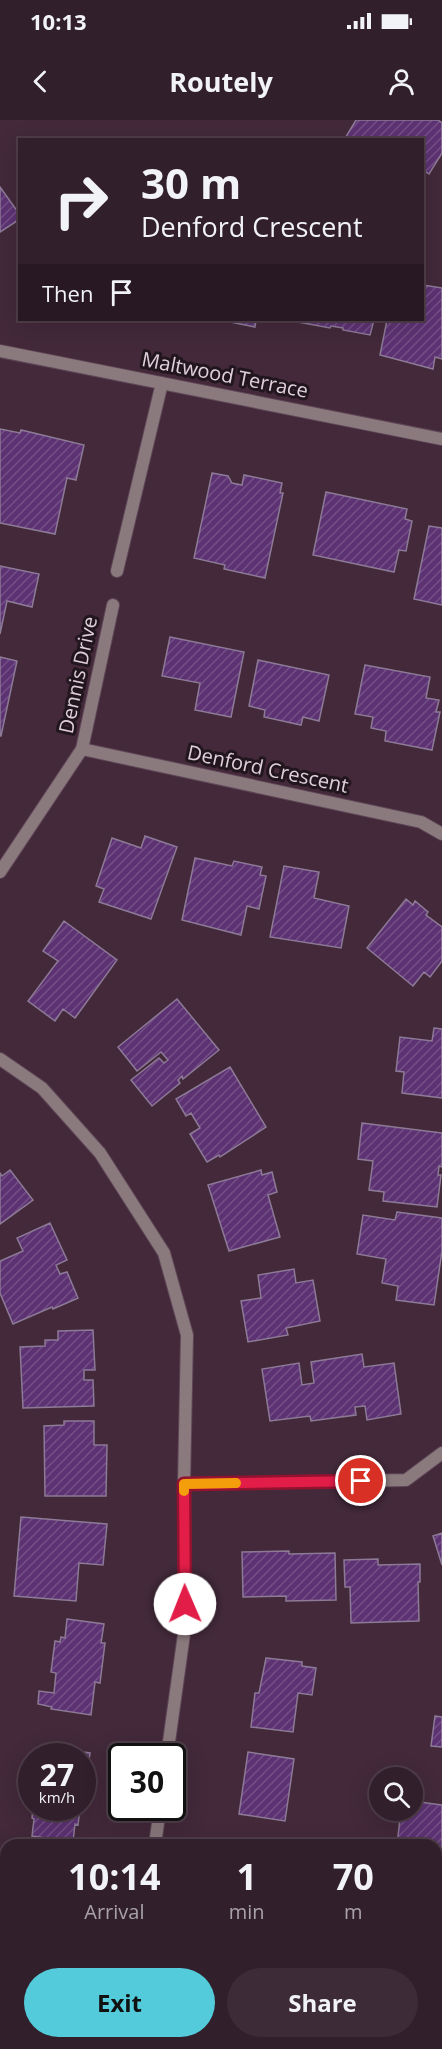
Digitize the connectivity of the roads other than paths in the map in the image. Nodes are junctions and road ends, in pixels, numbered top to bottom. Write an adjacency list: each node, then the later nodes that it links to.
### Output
1 (0, 351): 2 (street, Maltwood Terrace)
2 (162, 383): 3 (street, Maltwood Terrace); 4 (street)
3 (442, 439)
4 (117, 571)
5 (113, 605): 6 (street, Dennis Drive)
6 (82, 749): 7 (street, Denford Crescent); 8 (street, Dennis Drive)
7 (442, 834)
8 (0, 872)
9 (0, 1059): 11 (street)
10 (442, 1453): 11 (street)
11 (184, 1484): 12 (street)
12 (169, 1743)
13 (158, 1821): 14 (street)
14 (156, 1839)

